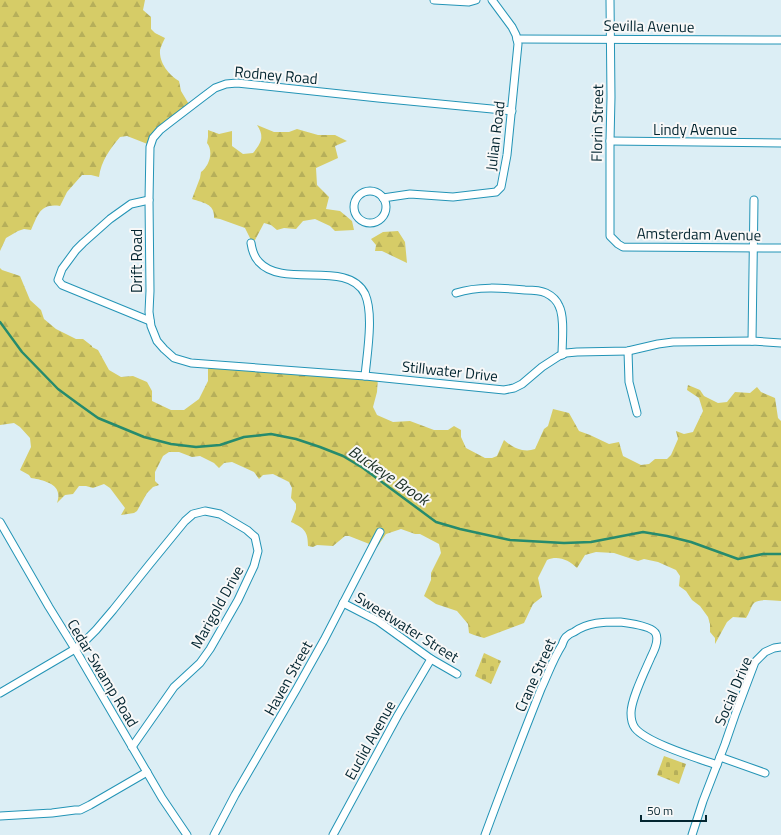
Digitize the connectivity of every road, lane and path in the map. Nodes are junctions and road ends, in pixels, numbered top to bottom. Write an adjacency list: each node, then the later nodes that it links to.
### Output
1 (434, 0): 2 (street)
2 (476, 0)
3 (492, 0): 5 (street, Julian Road)
4 (610, 0): 6 (street, Florin Street)
5 (517, 39): 6 (street, Sevilla Avenue); 8 (street, Julian Road)
6 (610, 39): 7 (street, Sevilla Avenue); 9 (street, Florin Street)
7 (781, 40)
8 (512, 111): 11 (street, Julian Road); 12 (street, Rodney Road)
9 (610, 141): 10 (street, Lindy Avenue); 15 (street, Florin Street)
10 (781, 143)
11 (383, 198): 11 (street, Julian Road)
12 (149, 200): 19 (street, Drift Road); 19 (street)
13 (754, 200): 16 (street)
14 (250, 243): 24 (street)
15 (618, 244): 16 (street, Amsterdam Avenue)
16 (753, 248): 17 (street, Amsterdam Avenue); 20 (street)
17 (781, 248)
18 (456, 293): 23 (street)
19 (150, 321): 24 (street, Stillwater Drive)
20 (752, 342): 21 (street, Stillwater Drive); 22 (street, Stillwater Drive)
21 (781, 343)
22 (628, 352): 23 (street, Stillwater Drive); 25 (street)
23 (562, 355): 24 (street, Stillwater Drive)
24 (365, 376)
25 (637, 412)
26 (0, 522): 30 (street, Cedar Swamp Road)
27 (380, 532): 28 (street, Haven Street)
28 (343, 603): 31 (street, Sweetwater Street); 41 (street, Haven Street)
29 (781, 647): 35 (street, Social Drive)
30 (75, 649): 33 (street, Marigold Drive); 34 (street, Cedar Swamp Road); 34 (street, Marigold Drive)
31 (431, 659): 32 (street, Sweetwater Street); 42 (street, Euclid Avenue)
32 (457, 674)
33 (0, 693)
34 (132, 747): 37 (street, Cedar Swamp Road)
35 (720, 757): 36 (street, Social Drive); 38 (street)
36 (717, 765): 43 (street, Crane Street); 44 (street, Social Drive)
37 (146, 772): 39 (street); 40 (street, Cedar Swamp Road)
38 (765, 773)
39 (0, 816)
40 (187, 835)
41 (214, 835)
42 (332, 835)
43 (485, 835)
44 (692, 835)

